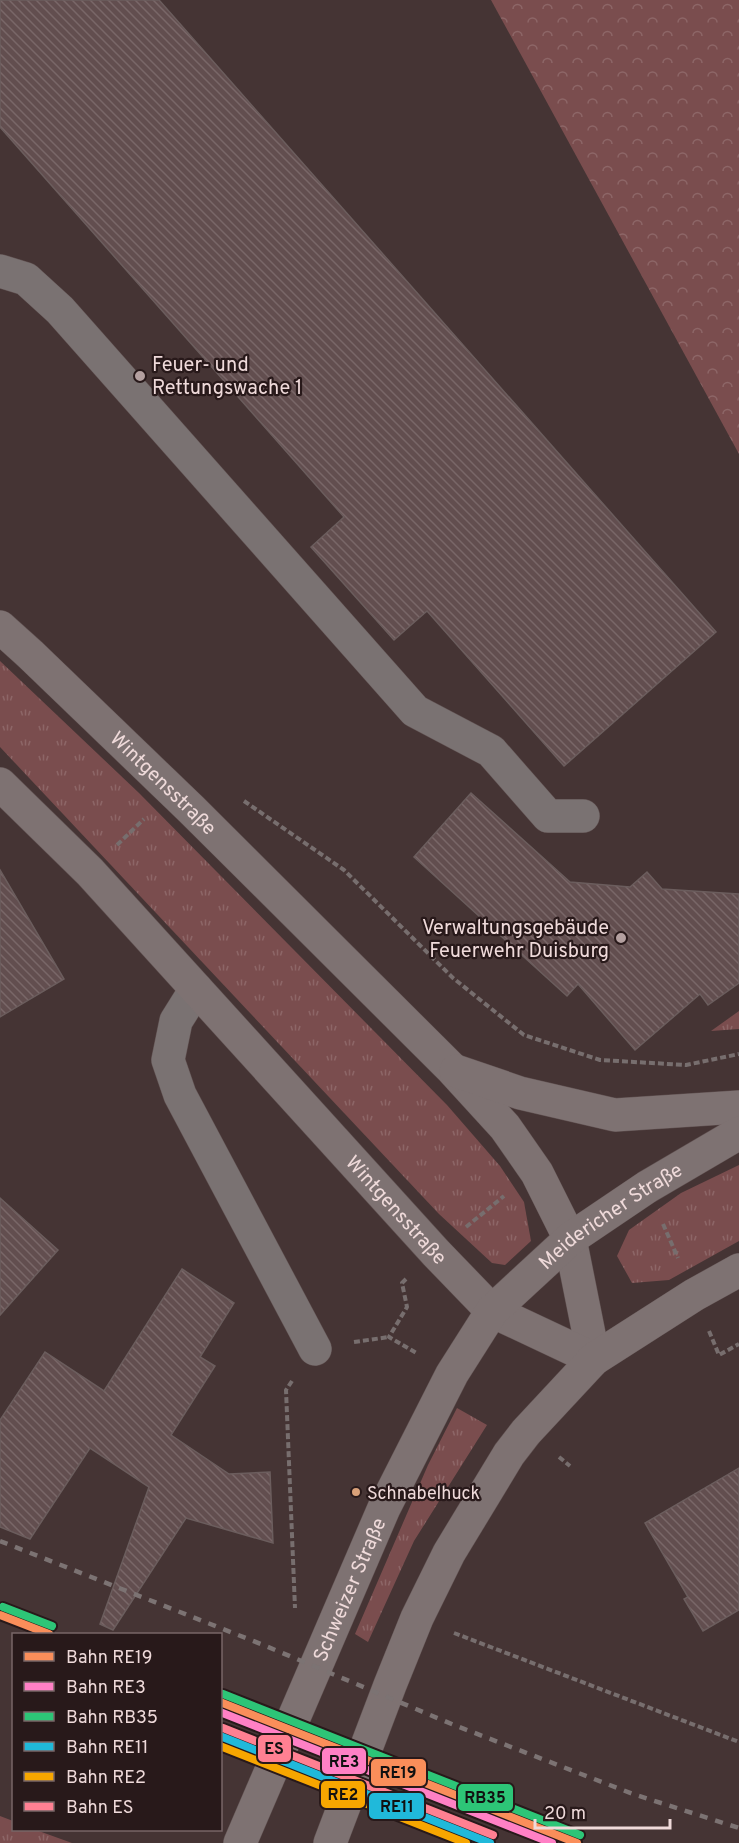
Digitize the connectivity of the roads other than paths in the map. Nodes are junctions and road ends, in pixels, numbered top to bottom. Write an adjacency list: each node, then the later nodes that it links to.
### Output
1 (0, 271): 4 (lane)
2 (0, 627): 6 (main road, Wintgensstraße)
3 (0, 784): 5 (main road, Wintgensstraße)
4 (583, 816)
5 (196, 990): 11 (main road, Wintgensstraße); 12 (lane)
6 (452, 1069): 7 (main road, Wintgensstraße); 9 (main road, Wintgensstraße)
7 (739, 1107)
8 (739, 1133): 9 (main road, Meidericher Straße)
9 (570, 1239): 11 (main road, Meidericher Straße); 13 (main road, Wintgensstraße)
10 (739, 1270): 13 (main road)
11 (492, 1311): 13 (main road, Wintgensstraße); 14 (main road, Schweizer Straße)
12 (315, 1349)
13 (594, 1359): 15 (main road)
14 (240, 1843)
15 (330, 1843)

